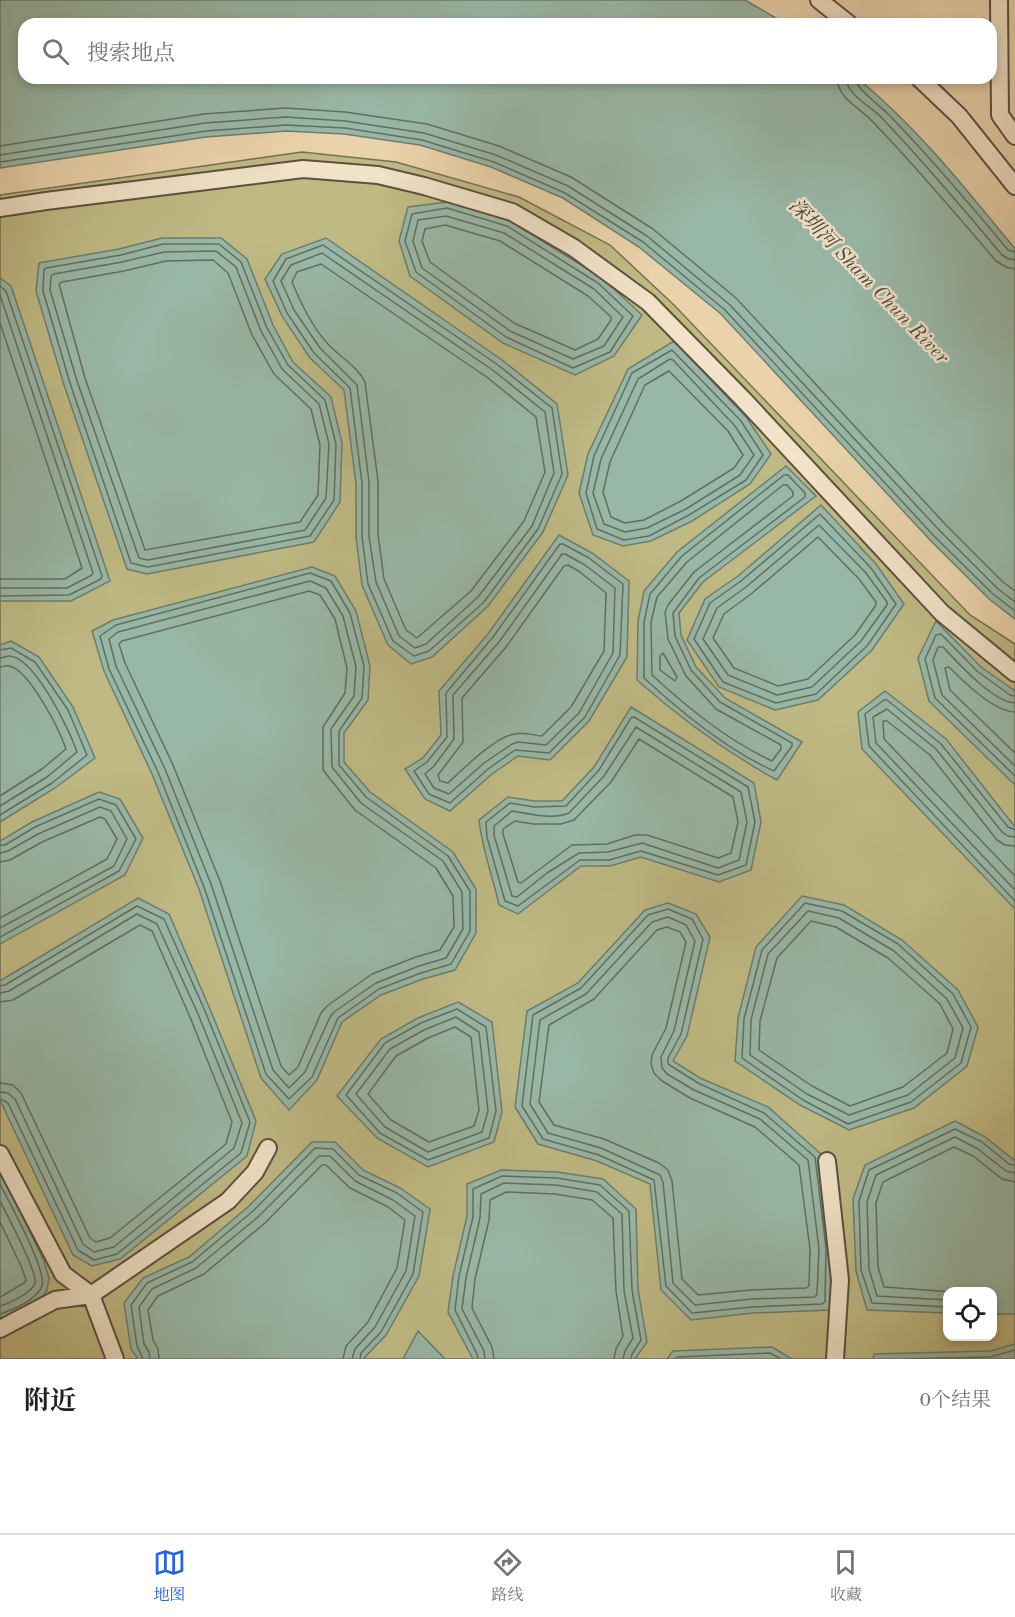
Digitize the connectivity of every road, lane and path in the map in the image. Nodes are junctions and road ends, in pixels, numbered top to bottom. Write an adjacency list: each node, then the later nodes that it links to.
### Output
1 (819, 0): 3 (lane)
2 (999, 0): 5 (lane)
3 (842, 18)
4 (925, 84): 6 (lane)
5 (1015, 136)
6 (1015, 186)
7 (0, 208): 8 (lane)
8 (1015, 673)
9 (268, 1148): 12 (lane)
10 (0, 1154): 12 (lane)
11 (827, 1161): 15 (lane)
12 (91, 1295): 13 (lane); 14 (lane)
13 (0, 1329)
14 (115, 1359)
15 (835, 1359)

